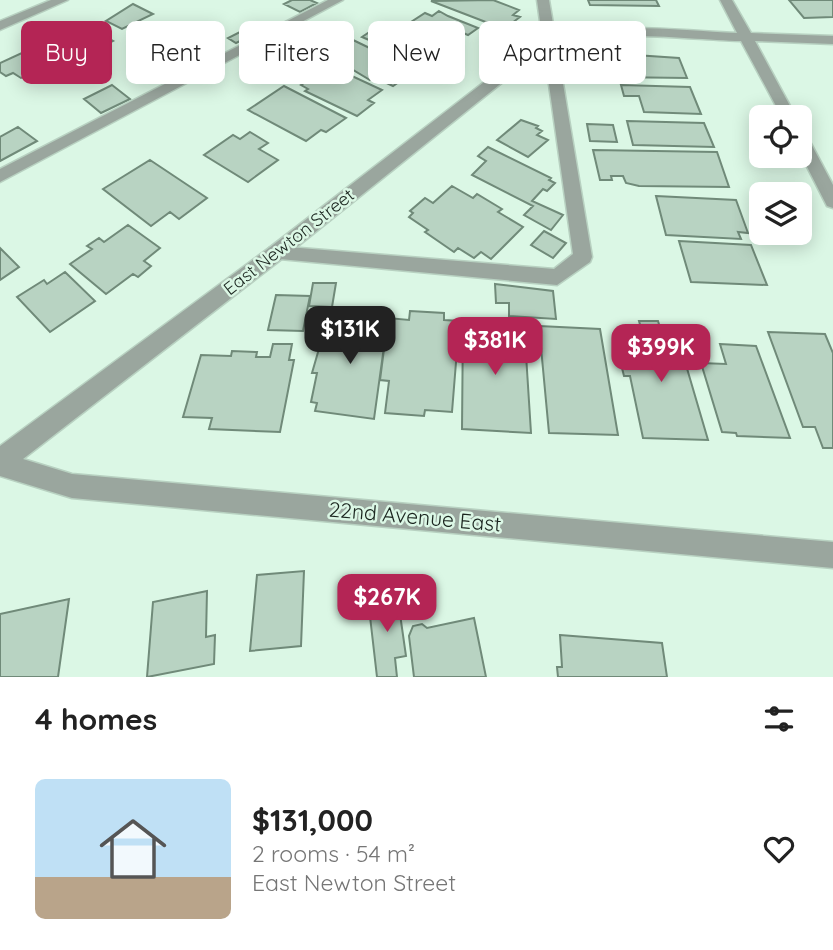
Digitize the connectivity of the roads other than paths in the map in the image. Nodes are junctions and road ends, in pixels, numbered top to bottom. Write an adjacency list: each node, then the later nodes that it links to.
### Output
1 (62, 0): 6 (street)
2 (337, 0): 14 (street)
3 (543, 0): 5 (street)
4 (726, 0): 8 (street)
5 (546, 21)
6 (0, 26)
7 (646, 35): 8 (street, East Newton Street)
8 (747, 37): 9 (street, East Newton Street); 12 (street)
9 (833, 40)
10 (491, 84): 16 (street, East Newton Street)
11 (556, 84): 16 (street)
12 (783, 105)
13 (812, 161): 15 (street)
14 (0, 176)
15 (833, 202)
16 (276, 253): 17 (street, East Newton Street)
17 (0, 463): 18 (street, 22nd Avenue East)
18 (833, 555)

